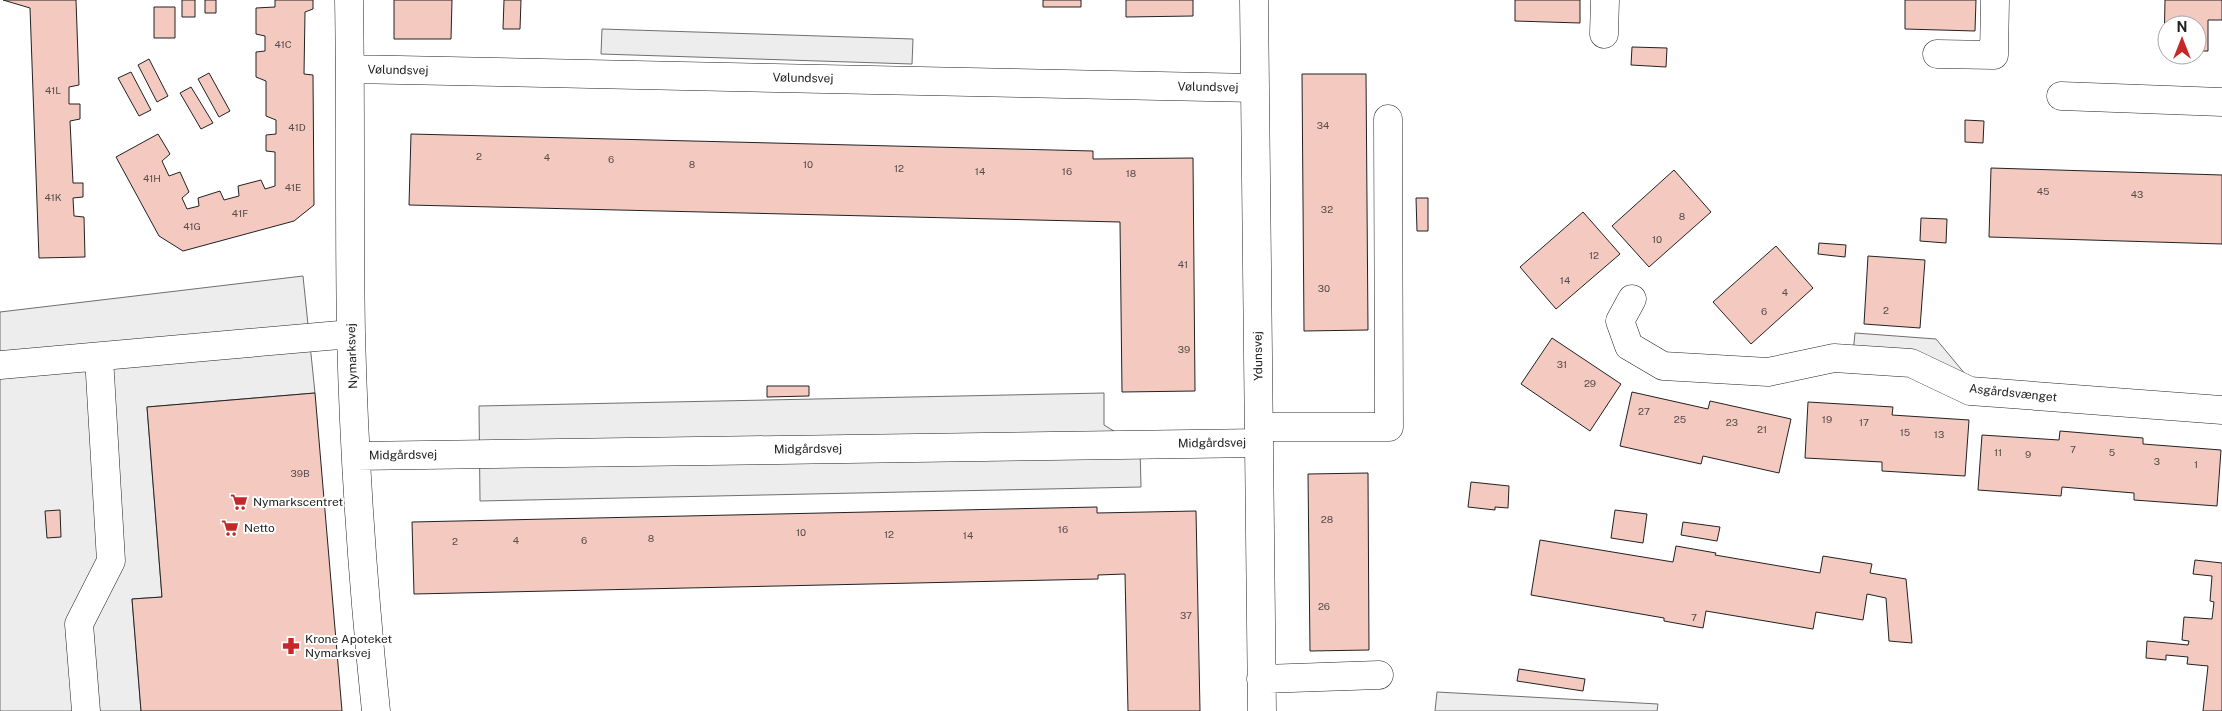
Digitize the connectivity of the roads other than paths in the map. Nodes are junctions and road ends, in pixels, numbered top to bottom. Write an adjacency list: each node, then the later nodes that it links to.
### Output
1 (349, 0): 7 (street, Nymarksvej)
2 (1254, 0): 8 (street, Ydunsvej)
3 (1605, 0): 5 (street)
4 (1995, 0): 6 (street)
5 (1604, 34)
6 (1937, 54)
7 (350, 69): 8 (street, Vølundsvej); 13 (street, Nymarksvej)
8 (1255, 88): 17 (street, Ydunsvej)
9 (2061, 96): 10 (street)
10 (2222, 102)
11 (1388, 119): 17 (street, Midgårdsvej)
12 (1632, 299): 16 (street, Asgårdsvænget)
13 (351, 334): 14 (street); 18 (street, Nymarksvej)
14 (99, 357): 15 (street); 21 (street)
15 (0, 365)
16 (2222, 410)
17 (1259, 435): 18 (street, Midgårdsvej); 20 (street, Ydunsvej)
18 (356, 456): 22 (street, Nymarksvej)
19 (1379, 675): 20 (street)
20 (1261, 679): 23 (street, Ydunsvej)
21 (86, 711)
22 (376, 711)
23 (1262, 711)

